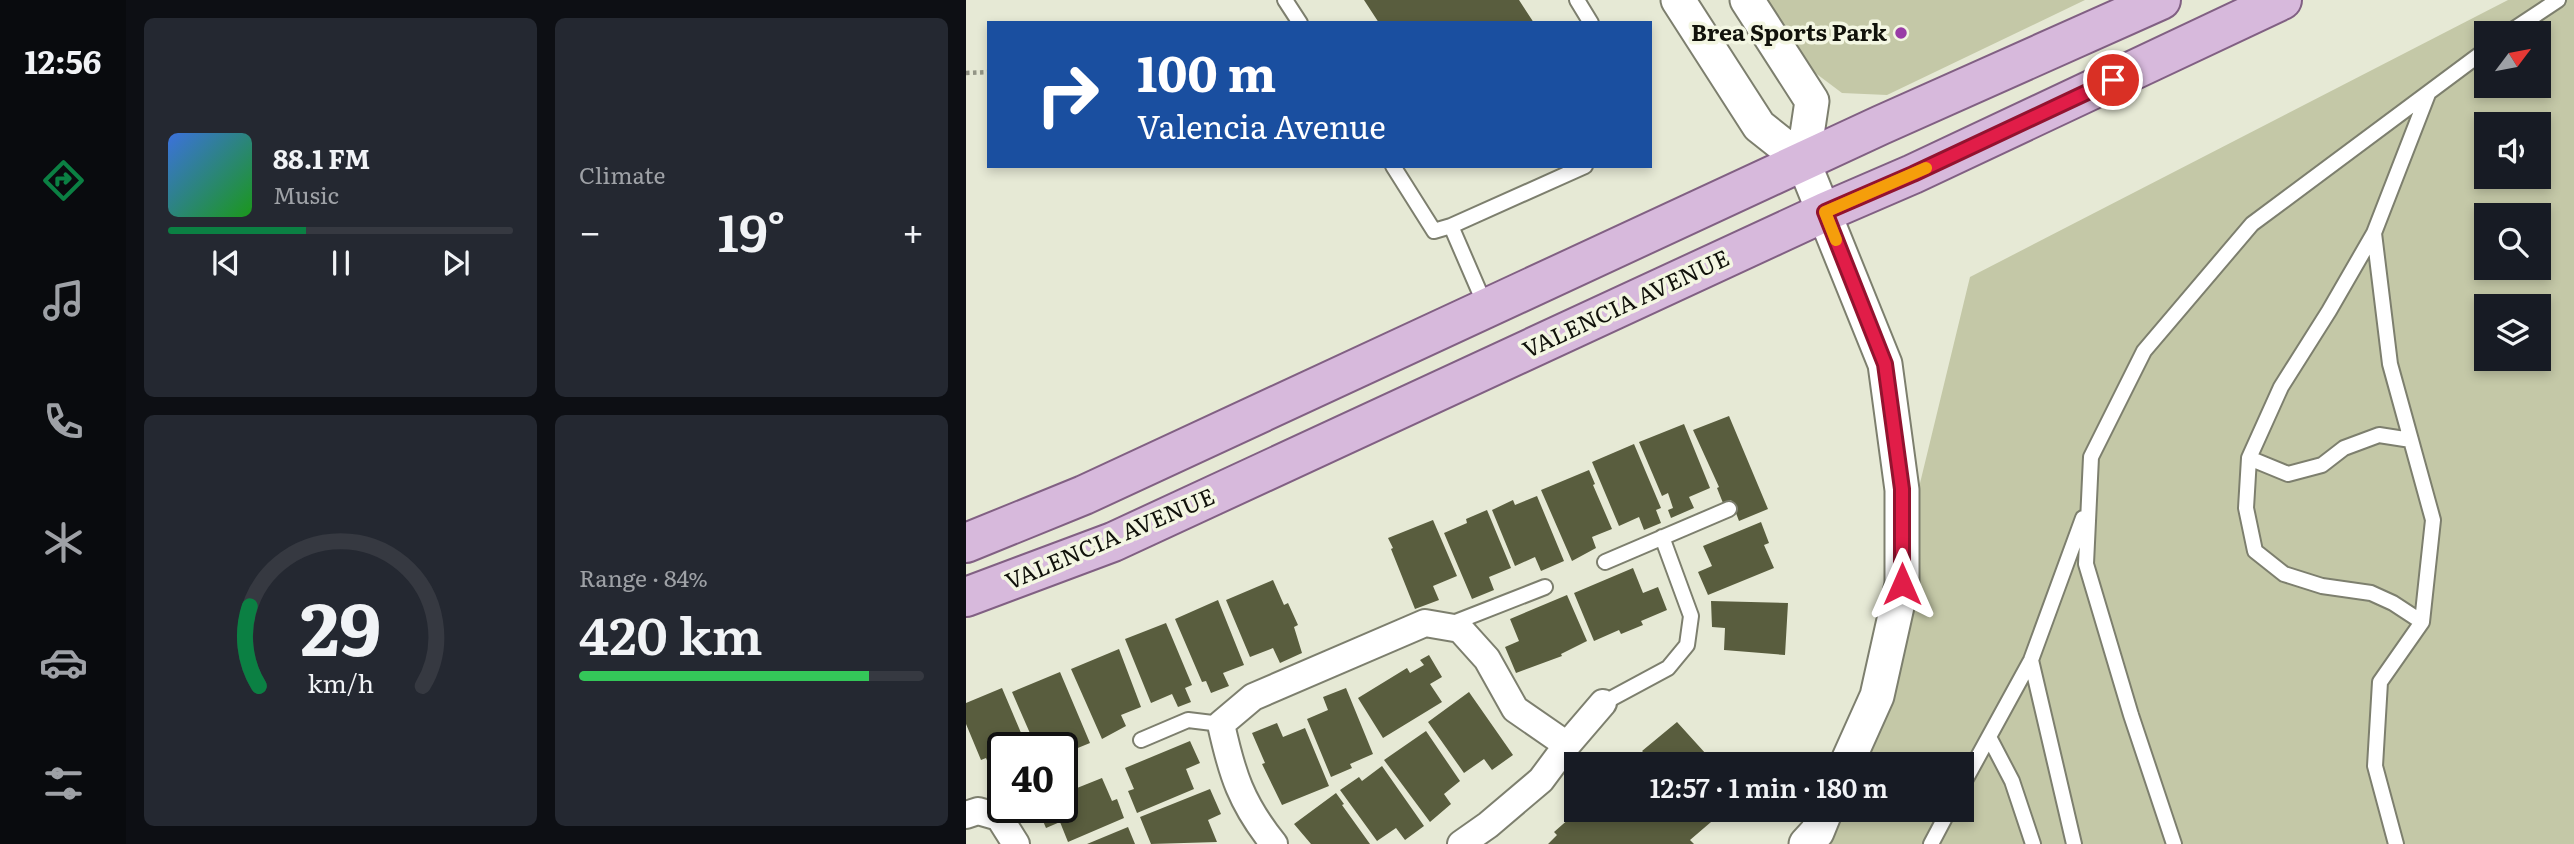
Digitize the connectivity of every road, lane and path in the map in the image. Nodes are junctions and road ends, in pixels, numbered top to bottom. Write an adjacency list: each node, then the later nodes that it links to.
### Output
1 (1285, 0): 8 (lane)
2 (1577, 0): 9 (lane)
3 (1678, 0): 15 (street)
4 (1747, 0): 15 (street)
5 (2161, 0): 15 (main road)
6 (2282, 0): 18 (main road, VALENCIA AVENUE)
7 (2558, 0): 10 (lane)
8 (1299, 21)
9 (1590, 21)
10 (2526, 21)
11 (2474, 59): 14 (lane)
12 (987, 72): 13 (path)
13 (966, 73)
14 (2428, 93): 20 (lane); 24 (lane)
15 (1803, 161): 18 (street); 21 (main road)
16 (1393, 168): 19 (lane)
17 (1581, 168): 19 (lane)
18 (1825, 212): 30 (main road, VALENCIA AVENUE); 39 (street)
19 (1451, 226): 21 (lane)
20 (2374, 233): 22 (lane); 23 (lane)
21 (1487, 308): 27 (main road)
22 (2411, 440): 23 (lane); 31 (lane)
23 (2249, 458): 31 (lane)
24 (2089, 504): 33 (lane); 53 (lane)
25 (1729, 509): 26 (lane)
26 (1662, 537): 28 (lane); 34 (lane)
27 (966, 543)
28 (1605, 562)
29 (1545, 587): 32 (lane)
30 (966, 597)
31 (2422, 622): 54 (lane)
32 (1444, 626): 35 (street); 38 (street)
33 (2031, 660): 36 (lane); 52 (lane)
34 (1603, 703): 38 (street)
35 (1221, 724): 37 (lane); 47 (street)
36 (1989, 737): 40 (lane); 51 (lane)
37 (1141, 740)
38 (1567, 745): 48 (street)
39 (1852, 752)
40 (1974, 764)
41 (987, 811): 42 (street)
42 (966, 814)
43 (1821, 822): 49 (street)
44 (1942, 822): 50 (lane)
45 (1008, 823): 46 (street)
46 (1016, 844)
47 (1274, 844)
48 (1463, 844)
49 (1806, 844)
50 (1931, 844)
51 (2034, 844)
52 (2074, 844)
53 (2174, 844)
54 (2396, 844)

